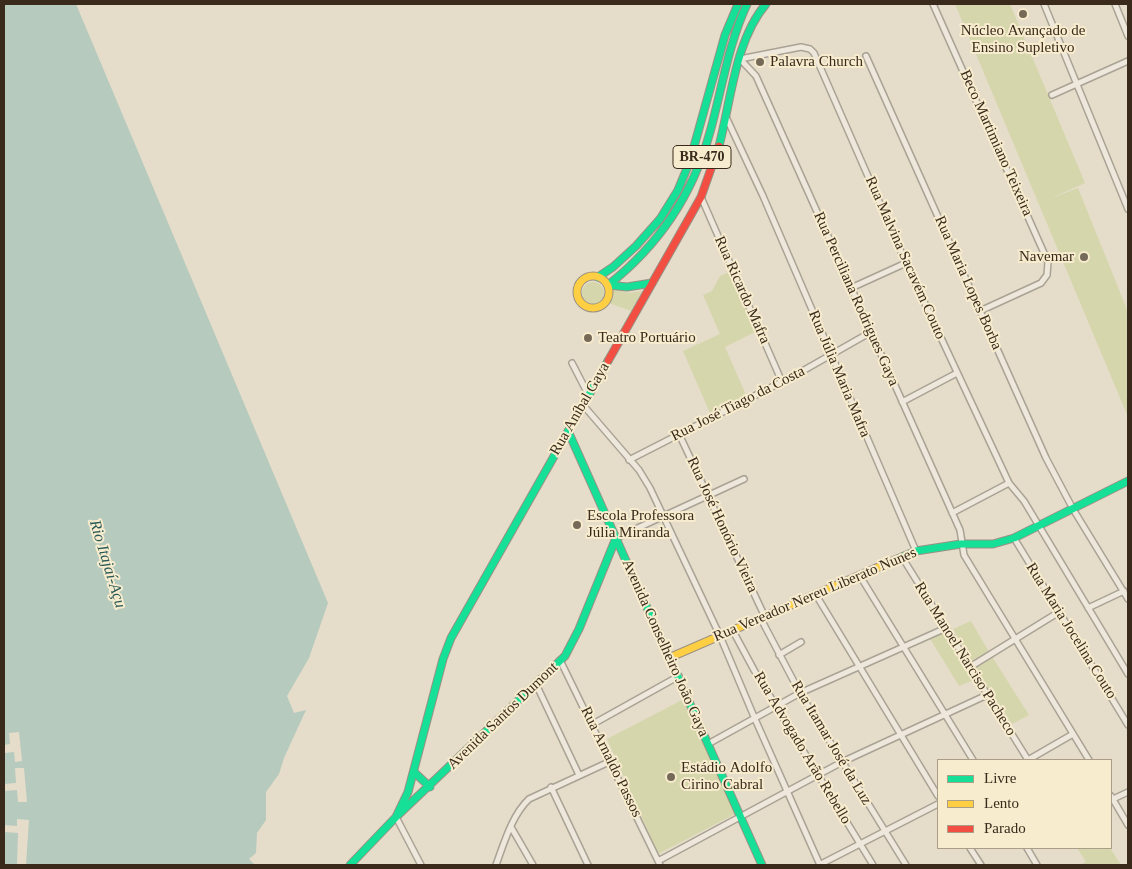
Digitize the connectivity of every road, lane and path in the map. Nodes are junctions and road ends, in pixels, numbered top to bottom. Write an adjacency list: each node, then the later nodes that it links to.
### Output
1 (738, 4): 17 (main road, BR-470)
2 (747, 4): 19 (main road, BR-470)
3 (766, 4): 9 (main road, Rua Aníbal Gaya)
4 (933, 4): 21 (street, Beco Martimiano Teixeira)
5 (1044, 4): 11 (street)
6 (1115, 4): 7 (street)
7 (1128, 36)
8 (866, 56): 21 (street, Rua Maria Lopes Borba)
9 (740, 58): 13 (main road, Rua Aníbal Gaya); 16 (street, Rua Malvina Sacavém Couto); 20 (street, Rua Perciliana Rodrigues Gaya)
10 (1128, 62): 11 (street)
11 (1078, 85): 12 (street); 15 (street)
12 (1052, 94)
13 (726, 117): 14 (main road, Rua Aníbal Gaya); 23 (street, Rua Júlia Maria Mafra)
14 (701, 198): 18 (main road, Rua Aníbal Gaya); 26 (street, Rua Ricardo Mafra)
15 (1128, 209)
16 (906, 263): 20 (street); 25 (street, Rua Malvina Sacavém Couto)
17 (598, 276): 19 (main road); 19 (main road)
18 (652, 283): 19 (main road); 27 (main road, Rua Aníbal Gaya)
19 (608, 285)
20 (851, 288): 22 (street, Rua Perciliana Rodrigues Gaya)
21 (980, 311): 37 (street, Rua Maria Lopes Borba)
22 (871, 332): 23 (street, Rua José Tiago da Costa); 28 (street, Rua Perciliana Rodrigues Gaya)
23 (830, 354): 26 (street, Rua José Tiago da Costa); 44 (street, Rua Júlia Maria Mafra)
24 (572, 363): 27 (street)
25 (957, 373): 28 (street); 35 (street, Rua Malvina Sacavém Couto)
26 (782, 382): 31 (street, Rua José Tiago da Costa)
27 (589, 396): 29 (main road, Rua Aníbal Gaya)
28 (902, 402): 38 (street, Rua Perciliana Rodrigues Gaya)
29 (583, 405): 30 (main road, Rua Aníbal Gaya); 32 (street)
30 (568, 431): 41 (main road, Avenida Conselheiro João Gaya); 83 (main road, Rua Aníbal Gaya)
31 (679, 434): 32 (street, Rua José Tiago da Costa); 36 (street, Rua José Honório Vieira)
32 (629, 460): 39 (street)
33 (744, 479): 36 (street)
34 (1128, 481): 37 (main road, Rua Vereador Nereu Liberato Nunes)
35 (1009, 483): 38 (street); 40 (street, Rua Malvina Sacavém Couto)
36 (709, 496): 39 (street); 52 (street, Rua José Honório Vieira)
37 (1073, 509): 40 (main road, Rua Vereador Nereu Liberato Nunes); 47 (street, Rua Maria Lopes Borba)
38 (952, 513): 43 (street, Rua Perciliana Rodrigues Gaya)
39 (664, 517): 41 (street); 55 (street)
40 (1038, 526): 42 (main road, Rua Vereador Nereu Liberato Nunes); 50 (street, Rua Malvina Sacavém Couto)
41 (616, 538): 60 (main road, Avenida Conselheiro João Gaya); 61 (main road, Avenida Santos Dumont)
42 (1014, 538): 43 (main road, Rua Vereador Nereu Liberato Nunes); 51 (street, Rua Maria Jocelina Couto)
43 (961, 544): 44 (main road, Rua Vereador Nereu Liberato Nunes); 56 (street, Rua Perciliana Rodrigues Gaya)
44 (916, 552): 45 (main road, Rua Vereador Nereu Liberato Nunes)
45 (902, 557): 46 (main road, Rua Vereador Nereu Liberato Nunes); 53 (street, Rua Manoel Narciso Pacheco)
46 (860, 576): 48 (main road, Rua Vereador Nereu Liberato Nunes); 58 (street)
47 (1124, 591): 49 (street, Rua Maria Lopes Borba); 50 (street)
48 (816, 595): 52 (main road, Rua Vereador Nereu Liberato Nunes); 63 (street)
49 (1128, 599)
50 (1088, 608): 64 (street, Rua Malvina Sacavém Couto)
51 (1059, 612): 56 (street); 73 (street, Rua Maria Jocelina Couto)
52 (763, 618): 54 (main road, Rua Vereador Nereu Liberato Nunes); 59 (street, Rua Itamar José da Luz)
53 (946, 628): 58 (street); 62 (street, Rua Manoel Narciso Pacheco)
54 (733, 631): 55 (main road, Rua Vereador Nereu Liberato Nunes); 69 (street, Rua Advogado Arão Rebello)
55 (720, 636): 60 (main road, Rua Vereador Nereu Liberato Nunes); 71 (street)
56 (1015, 639): 62 (street); 74 (street, Rua Perciliana Rodrigues Gaya)
57 (801, 642): 59 (street)
58 (903, 647): 63 (street); 70 (street)
59 (779, 655): 67 (street, Rua Itamar José da Luz)
60 (671, 657): 65 (main road, Avenida Conselheiro João Gaya)
61 (560, 660): 66 (main road, Avenida Santos Dumont); 72 (street, Rua Arnaldo Passos)
62 (970, 666): 68 (street, Rua Manoel Narciso Pacheco)
63 (859, 667): 67 (street); 75 (street)
64 (1128, 674)
65 (679, 676): 72 (street); 76 (main road, Avenida Conselheiro João Gaya)
66 (536, 684): 84 (street); 86 (main road, Avenida Santos Dumont)
67 (800, 693): 69 (street); 82 (street, Rua Itamar José da Luz)
68 (988, 695): 70 (street); 78 (street, Rua Manoel Narciso Pacheco)
69 (777, 707): 71 (street); 85 (street, Rua Advogado Arão Rebello)
70 (945, 715): 75 (street); 77 (street)
71 (754, 719): 76 (street); 88 (street)
72 (593, 724): 81 (street, Rua Arnaldo Passos)
73 (1128, 725)
74 (1073, 734): 79 (street); 80 (street, Rua Perciliana Rodrigues Gaya)
75 (901, 735): 82 (street); 90 (street)
76 (708, 744): 95 (main road, Avenida Conselheiro João Gaya)
77 (972, 759)
78 (1027, 759)
79 (1030, 759)
80 (1088, 759)
81 (611, 761): 84 (street); 102 (street, Rua Arnaldo Passos)
82 (842, 762): 85 (street); 98 (street, Rua Itamar José da Luz)
83 (414, 772): 86 (main road); 94 (main road, Rua Aníbal Gaya)
84 (579, 774): 87 (street)
85 (818, 775): 88 (street); 99 (street, Rua Advogado Arão Rebello)
86 (430, 787): 94 (main road, Avenida Santos Dumont)
87 (551, 787): 97 (street); 107 (street)
88 (787, 792): 95 (street); 109 (street)
89 (1128, 792): 91 (street)
90 (937, 794)
91 (1112, 799)
92 (1112, 801): 96 (street)
93 (937, 805): 98 (street)
94 (396, 817): 103 (main road, Avenida Santos Dumont); 104 (street)
95 (741, 817): 102 (street); 108 (main road, Avenida Conselheiro João Gaya)
96 (1128, 825)
97 (511, 827): 105 (street); 106 (street)
98 (885, 831): 99 (street); 111 (street, Rua Itamar José da Luz)
99 (860, 844): 109 (street); 110 (street, Rua Advogado Arão Rebello)
100 (971, 849): 112 (street)
101 (1028, 849): 113 (street)
102 (659, 863)
103 (350, 865)
104 (421, 865)
105 (496, 865)
106 (533, 865)
107 (588, 865)
108 (762, 865)
109 (820, 865)
110 (873, 865)
111 (906, 865)
112 (981, 865)
113 (1038, 865)

